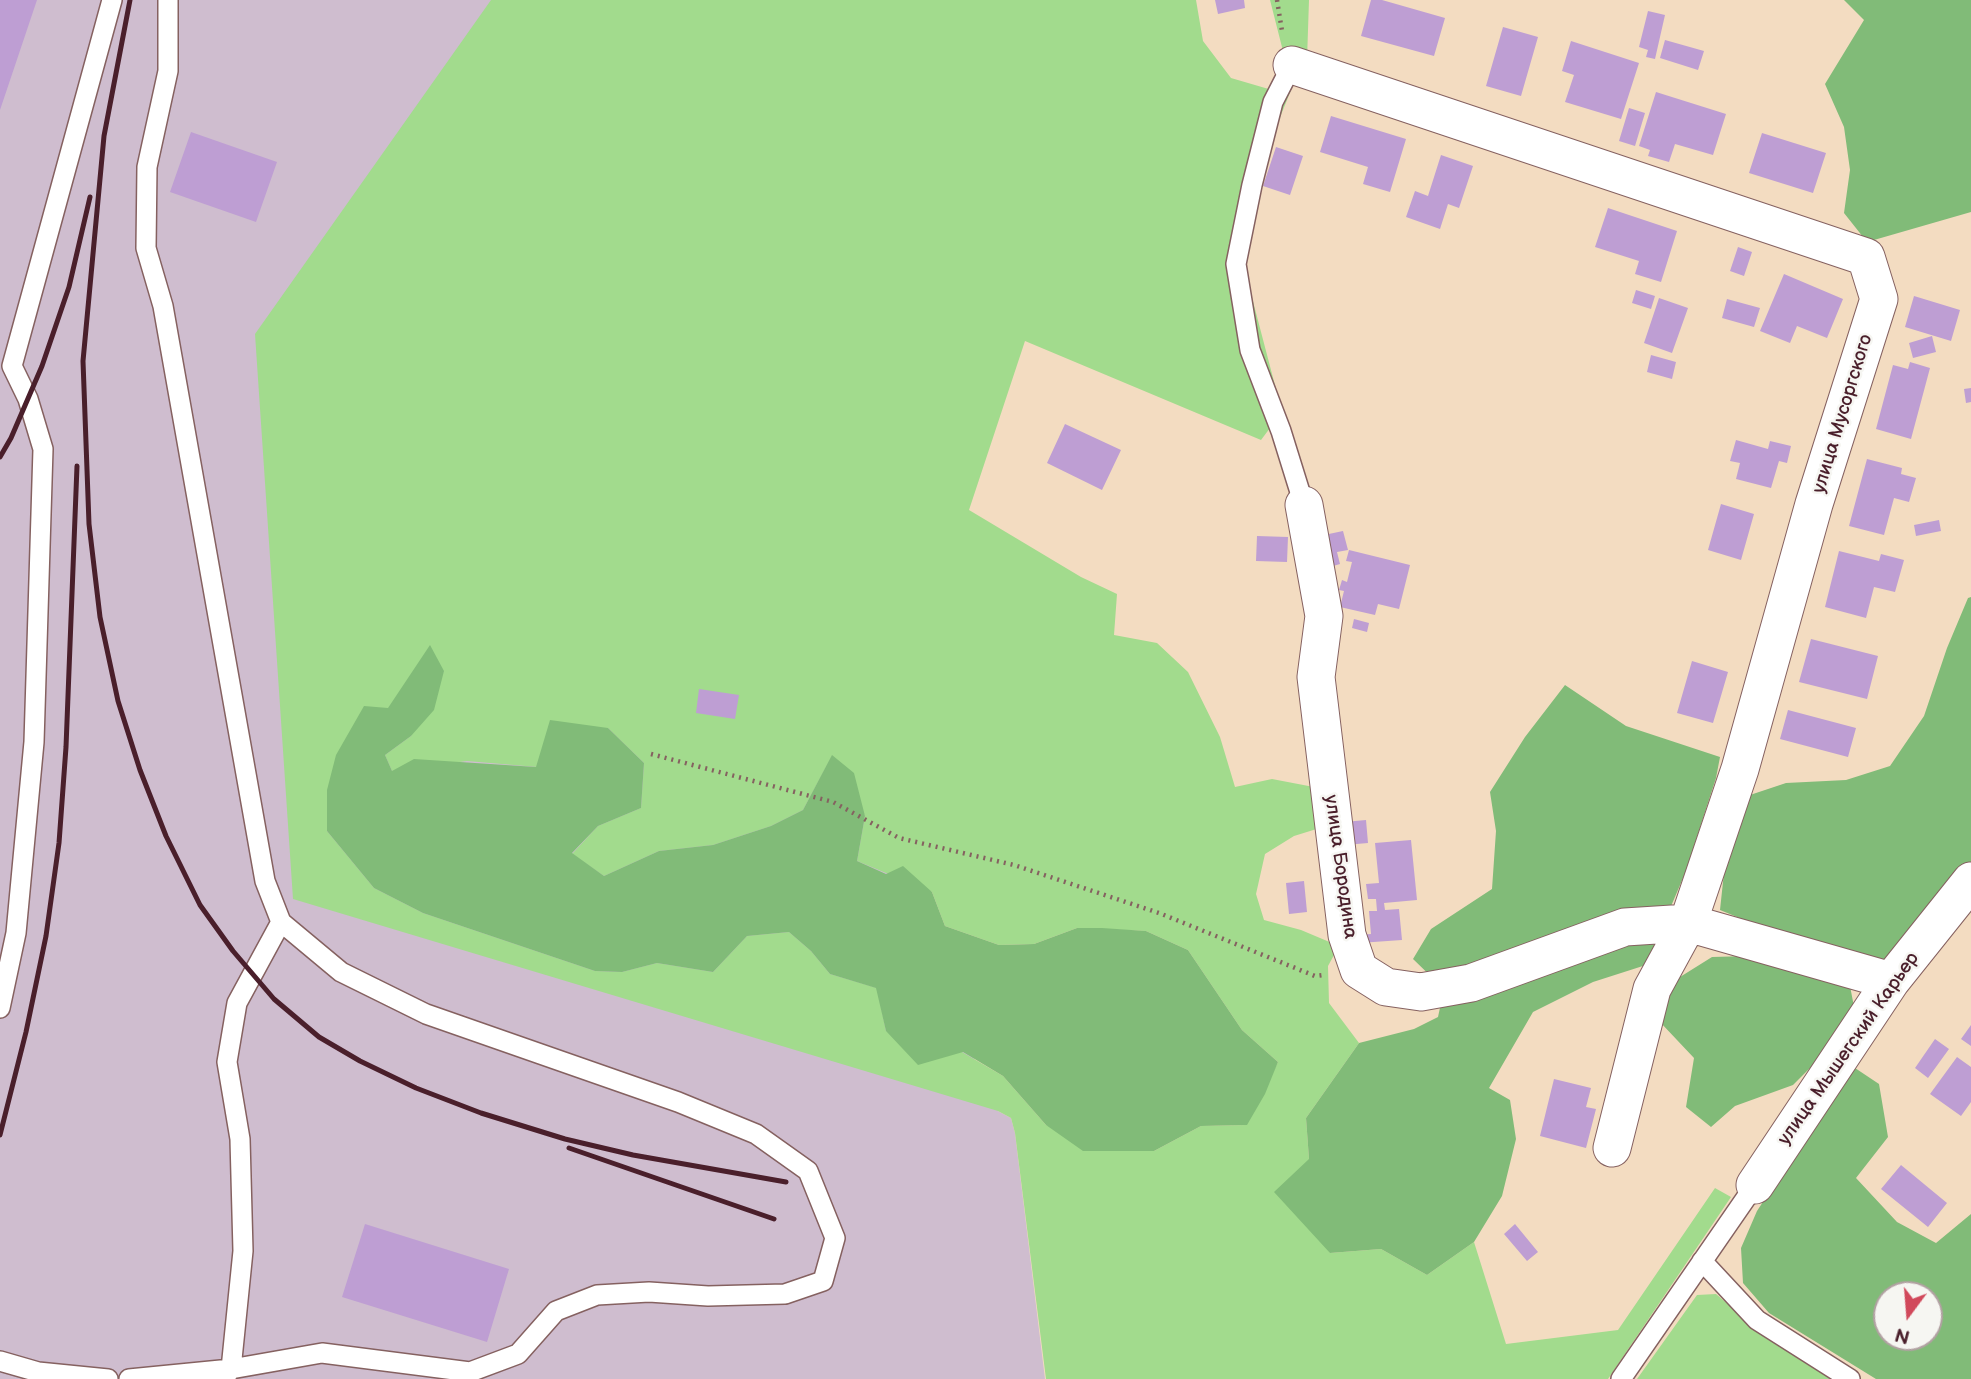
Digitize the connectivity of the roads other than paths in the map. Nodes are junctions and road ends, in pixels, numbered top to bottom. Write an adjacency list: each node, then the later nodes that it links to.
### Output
1 (112, 0): 9 (lane)
2 (168, 0): 6 (lane)
3 (1292, 65): 4 (lane); 7 (street, улица Мусоргского)
4 (1304, 505): 7 (street, улица Бородина)
5 (1971, 881): 8 (street, улица Мышегский Карьер)
6 (281, 922): 14 (lane); 14 (lane)
7 (1688, 923): 8 (street); 10 (street, улица Мусоргского)
8 (1891, 981): 11 (street, улица Мышегский Карьер)
9 (0, 1008)
10 (1612, 1148)
11 (1755, 1185): 12 (lane)
12 (1702, 1262): 17 (lane); 18 (lane)
13 (0, 1361): 15 (lane)
14 (227, 1374): 16 (lane)
15 (108, 1379)
16 (129, 1379)
17 (1622, 1379)
18 (1850, 1379)

